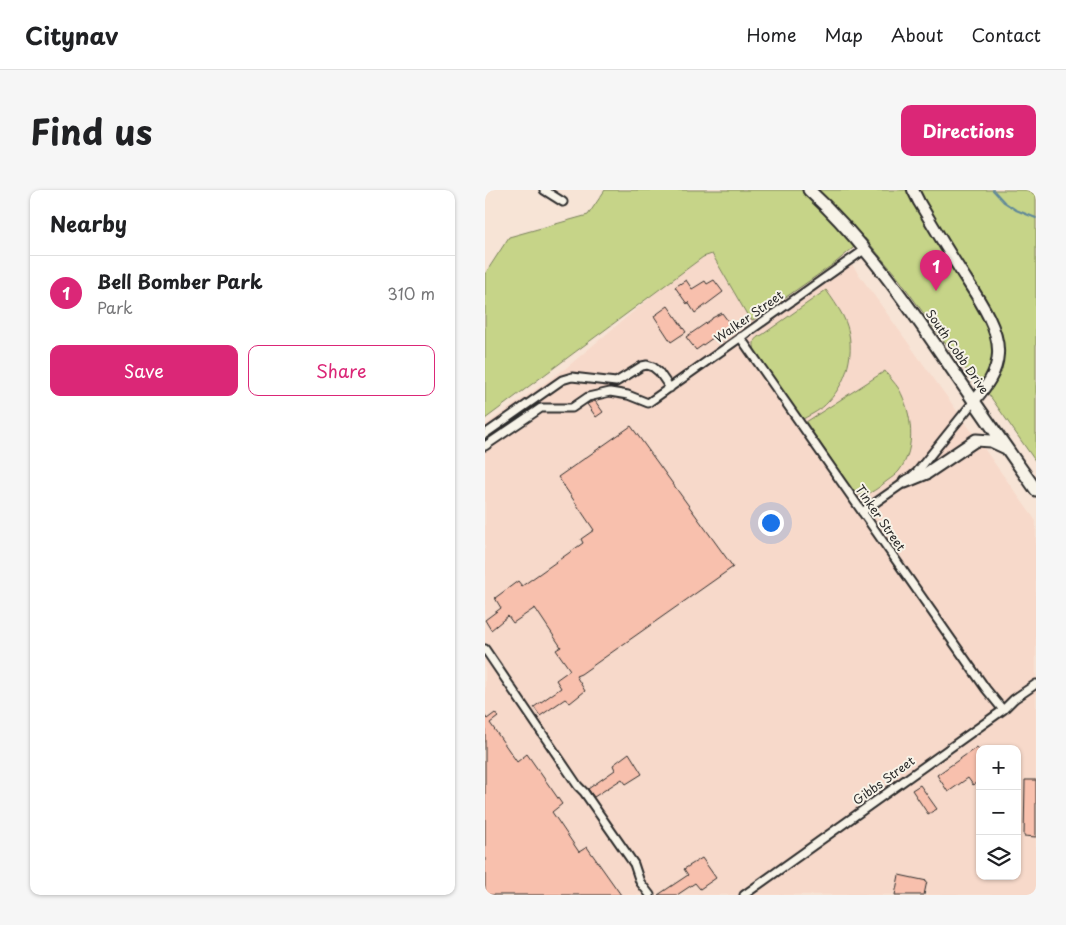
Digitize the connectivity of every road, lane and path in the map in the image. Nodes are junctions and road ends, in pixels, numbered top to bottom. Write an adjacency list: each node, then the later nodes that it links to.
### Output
1 (544, 190): 4 (street)
2 (809, 190): 5 (main road, South Cobb Drive)
3 (913, 190): 8 (main road)
4 (563, 202)
5 (864, 250): 6 (street, Walker Street); 8 (main road, South Cobb Drive)
6 (740, 337): 7 (street, Walker Street); 14 (street, Tinker Street)
7 (670, 388): 9 (street); 10 (street, Walker Street)
8 (974, 401): 11 (main road, South Cobb Drive); 12 (street)
9 (485, 434)
10 (485, 446)
11 (1006, 448): 12 (main road); 13 (main road, South Cobb Drive)
12 (905, 482): 14 (street)
13 (1036, 490)
14 (861, 512): 17 (street, Tinker Street)
15 (485, 649): 18 (street)
16 (1036, 684): 17 (street, Gibbs Street)
17 (1003, 710): 19 (street, Gibbs Street)
18 (650, 895)
19 (745, 895)

